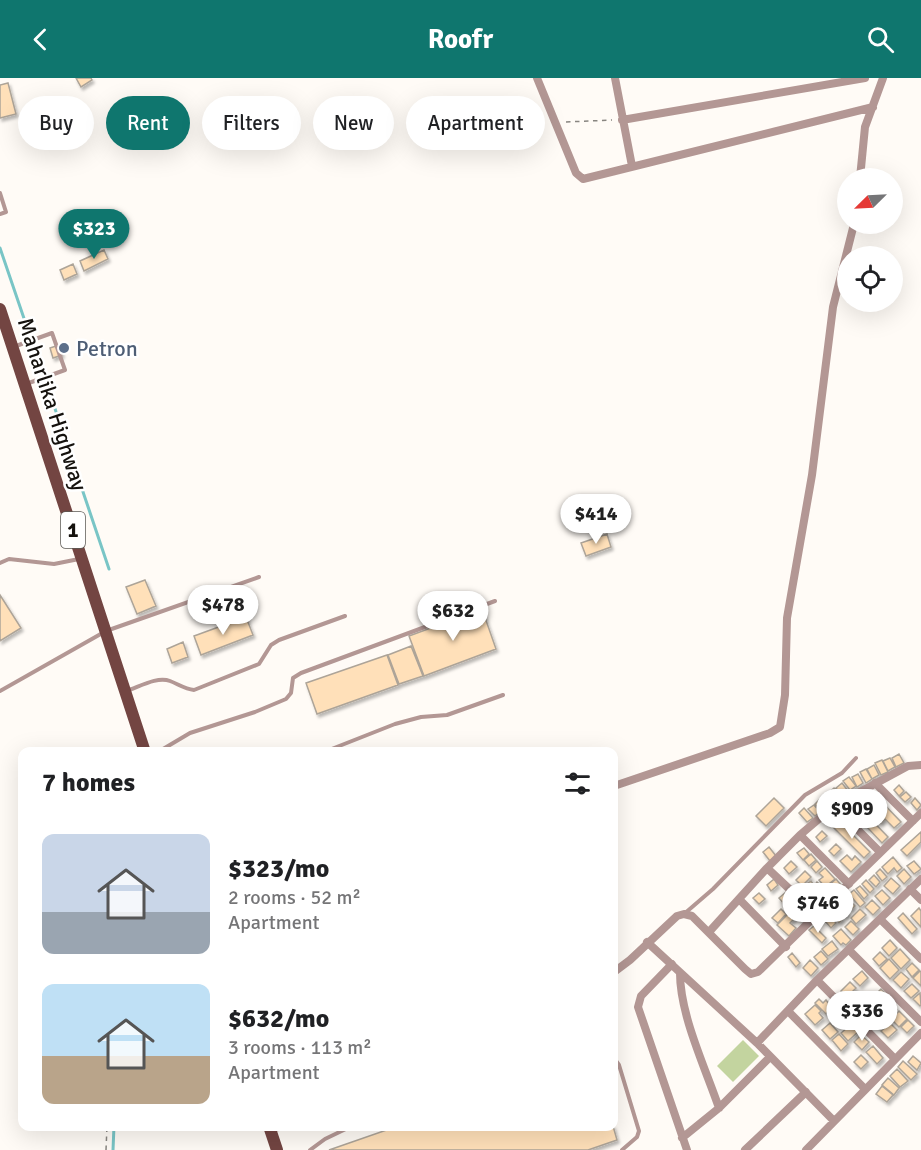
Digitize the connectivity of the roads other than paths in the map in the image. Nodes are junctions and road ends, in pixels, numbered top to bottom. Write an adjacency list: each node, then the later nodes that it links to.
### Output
1 (537, 78): 8 (street)
2 (615, 78): 7 (street)
3 (865, 78): 5 (street)
4 (883, 78): 6 (street)
5 (836, 80): 7 (street)
6 (873, 107): 8 (street); 9 (street)
7 (622, 120): 8 (street)
8 (632, 166)
9 (861, 168)
10 (0, 193): 11 (lane)
11 (0, 214)
12 (851, 234): 31 (street)
13 (0, 309): 14 (main road, Maharlika Highway / 1)
14 (13, 347): 15 (main road, Maharlika Highway / 1); 15 (lane)
15 (25, 384): 16 (main road, Maharlika Highway / 1)
16 (82, 558): 17 (lane); 21 (main road, Maharlika Highway / 1)
17 (0, 563)
18 (259, 577): 21 (lane)
19 (495, 601): 26 (lane)
20 (345, 616): 23 (lane)
21 (106, 631): 22 (lane); 23 (main road, Maharlika Highway / 1)
22 (0, 691)
23 (126, 692): 25 (main road, Maharlika Highway / 1)
24 (504, 695): 27 (lane)
25 (143, 747)
26 (167, 747)
27 (337, 747)
28 (855, 758): 43 (lane)
29 (921, 765): 30 (street)
30 (875, 783): 32 (street); 34 (street)
31 (618, 785)
32 (834, 806): 35 (street); 36 (street)
33 (921, 813): 34 (street)
34 (913, 821): 36 (street)
35 (800, 835): 37 (street); 39 (street)
36 (880, 852): 39 (street)
37 (767, 868): 41 (street); 44 (street)
38 (921, 879): 40 (street)
39 (849, 884): 44 (street)
40 (910, 889): 42 (street); 45 (street)
41 (740, 899): 46 (street); 48 (street)
42 (921, 900)
43 (684, 914): 46 (street); 47 (street)
44 (817, 915): 48 (street)
45 (880, 920): 49 (street); 50 (street)
46 (709, 932): 48 (street)
47 (648, 942): 51 (street); 52 (street)
48 (786, 947)
49 (849, 950): 54 (street); 56 (street)
50 (921, 959)
51 (672, 964): 53 (street); 68 (street)
52 (618, 969)
53 (680, 973): 58 (street); 64 (street)
54 (817, 980): 55 (street); 60 (street)
55 (789, 1012): 58 (street); 62 (street)
56 (921, 1022)
57 (921, 1033): 60 (street)
58 (757, 1043): 59 (street)
59 (770, 1057): 63 (street); 64 (street)
60 (895, 1059): 62 (street)
61 (618, 1064): 71 (lane)
62 (865, 1089): 65 (street)
63 (806, 1092): 65 (street); 73 (street)
64 (718, 1107): 68 (street)
65 (834, 1121): 74 (street)
66 (274, 1131): 69 (main road)
67 (342, 1131): 70 (lane)
68 (682, 1138): 72 (street)
69 (277, 1150)
70 (310, 1150)
71 (622, 1150)
72 (687, 1150)
73 (745, 1150)
74 (806, 1150)

